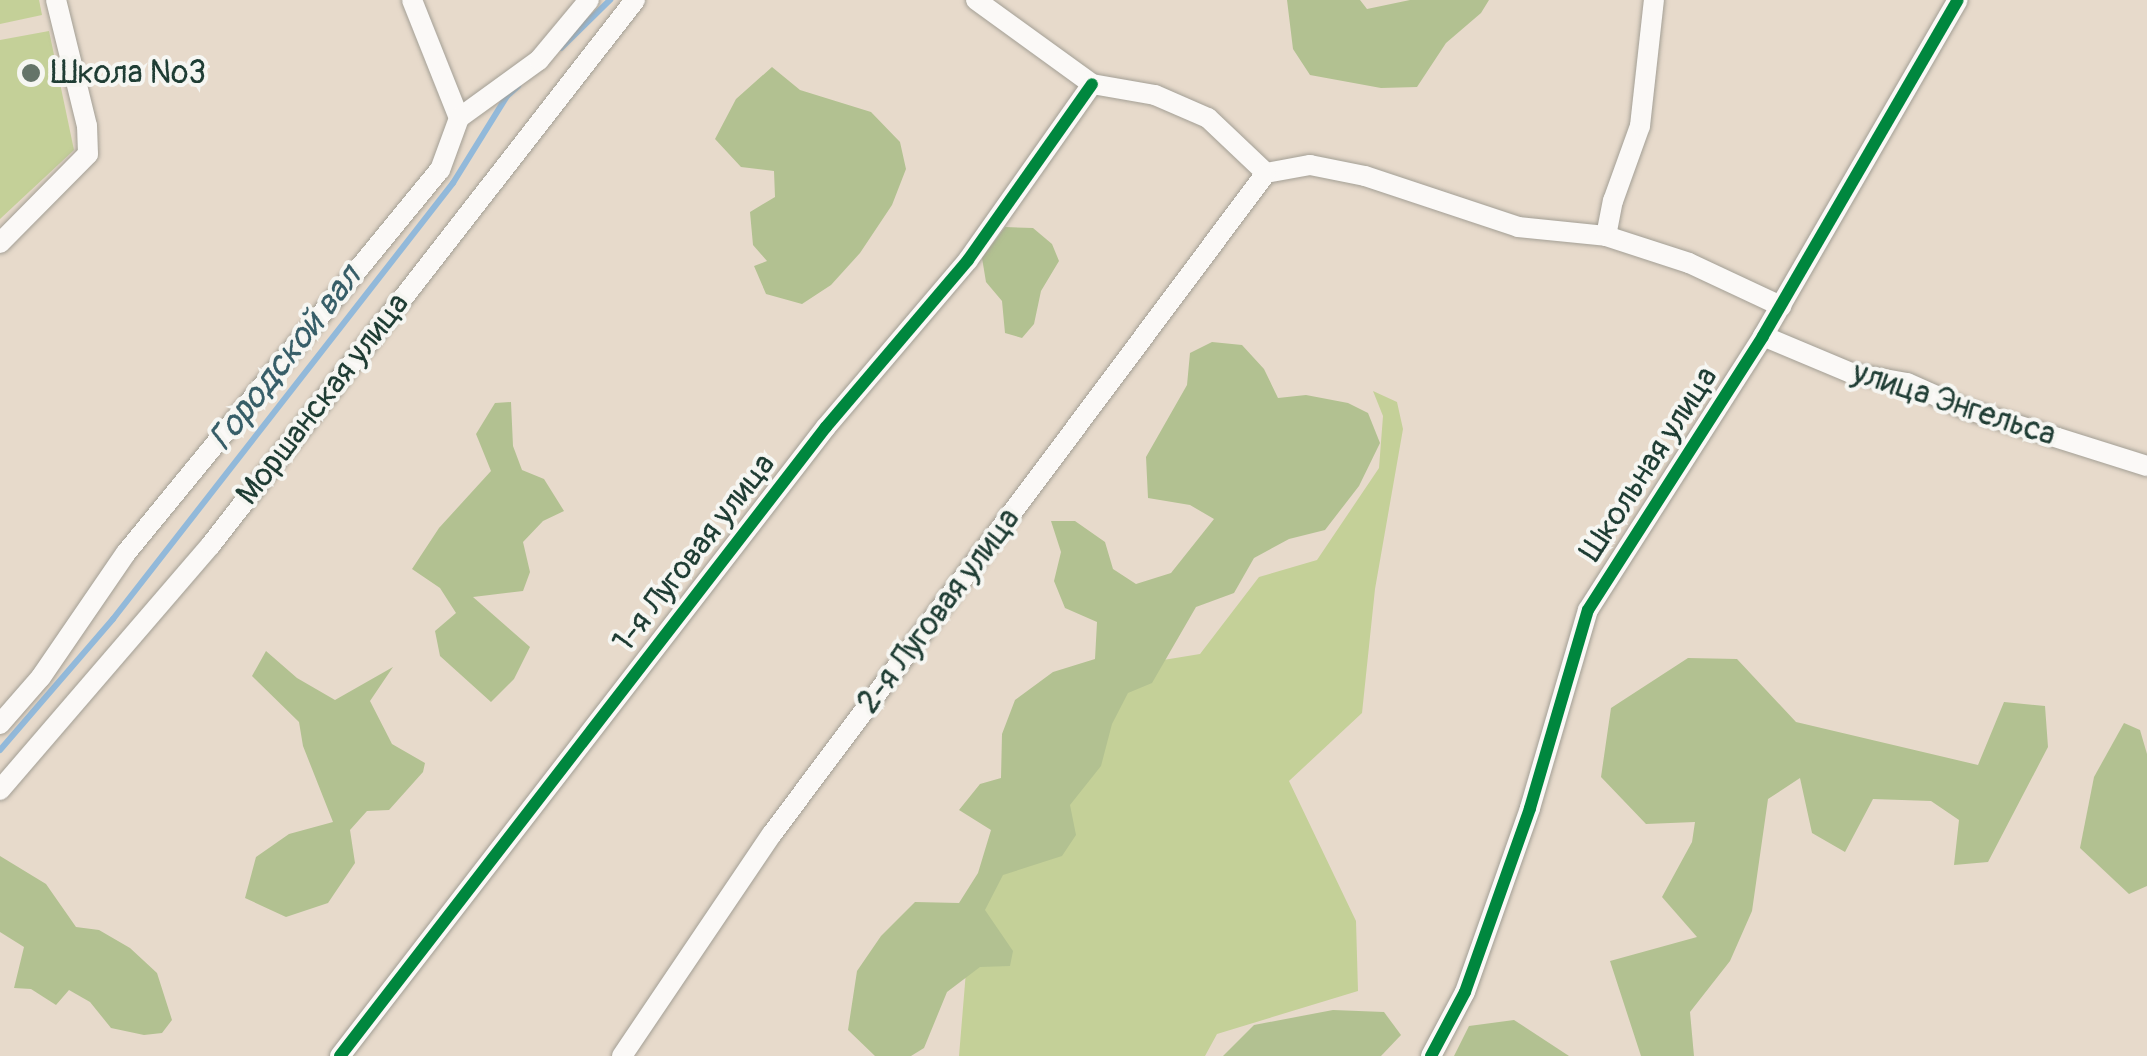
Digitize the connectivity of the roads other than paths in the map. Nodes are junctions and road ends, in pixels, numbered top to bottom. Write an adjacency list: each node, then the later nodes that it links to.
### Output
1 (56, 0): 12 (street)
2 (412, 0): 9 (street)
3 (589, 0): 9 (street)
4 (635, 0): 17 (street, Моршанская улица)
5 (976, 0): 8 (street)
6 (1654, 0): 11 (street)
7 (1958, 0): 13 (street, Школьная улица)
8 (1092, 84): 10 (street); 18 (street, 1-я Луговая улица)
9 (460, 118): 16 (street, Моршанская улица)
10 (1266, 173): 11 (street); 19 (street, 2-я Луговая улица)
11 (1606, 236): 13 (street)
12 (0, 243)
13 (1781, 306): 14 (street, Школьная улица)
14 (1764, 336): 15 (street, улица Энгельса); 20 (street, Школьная улица)
15 (2147, 466)
16 (0, 724)
17 (0, 790)
18 (340, 1056)
19 (622, 1056)
20 (1432, 1056)

